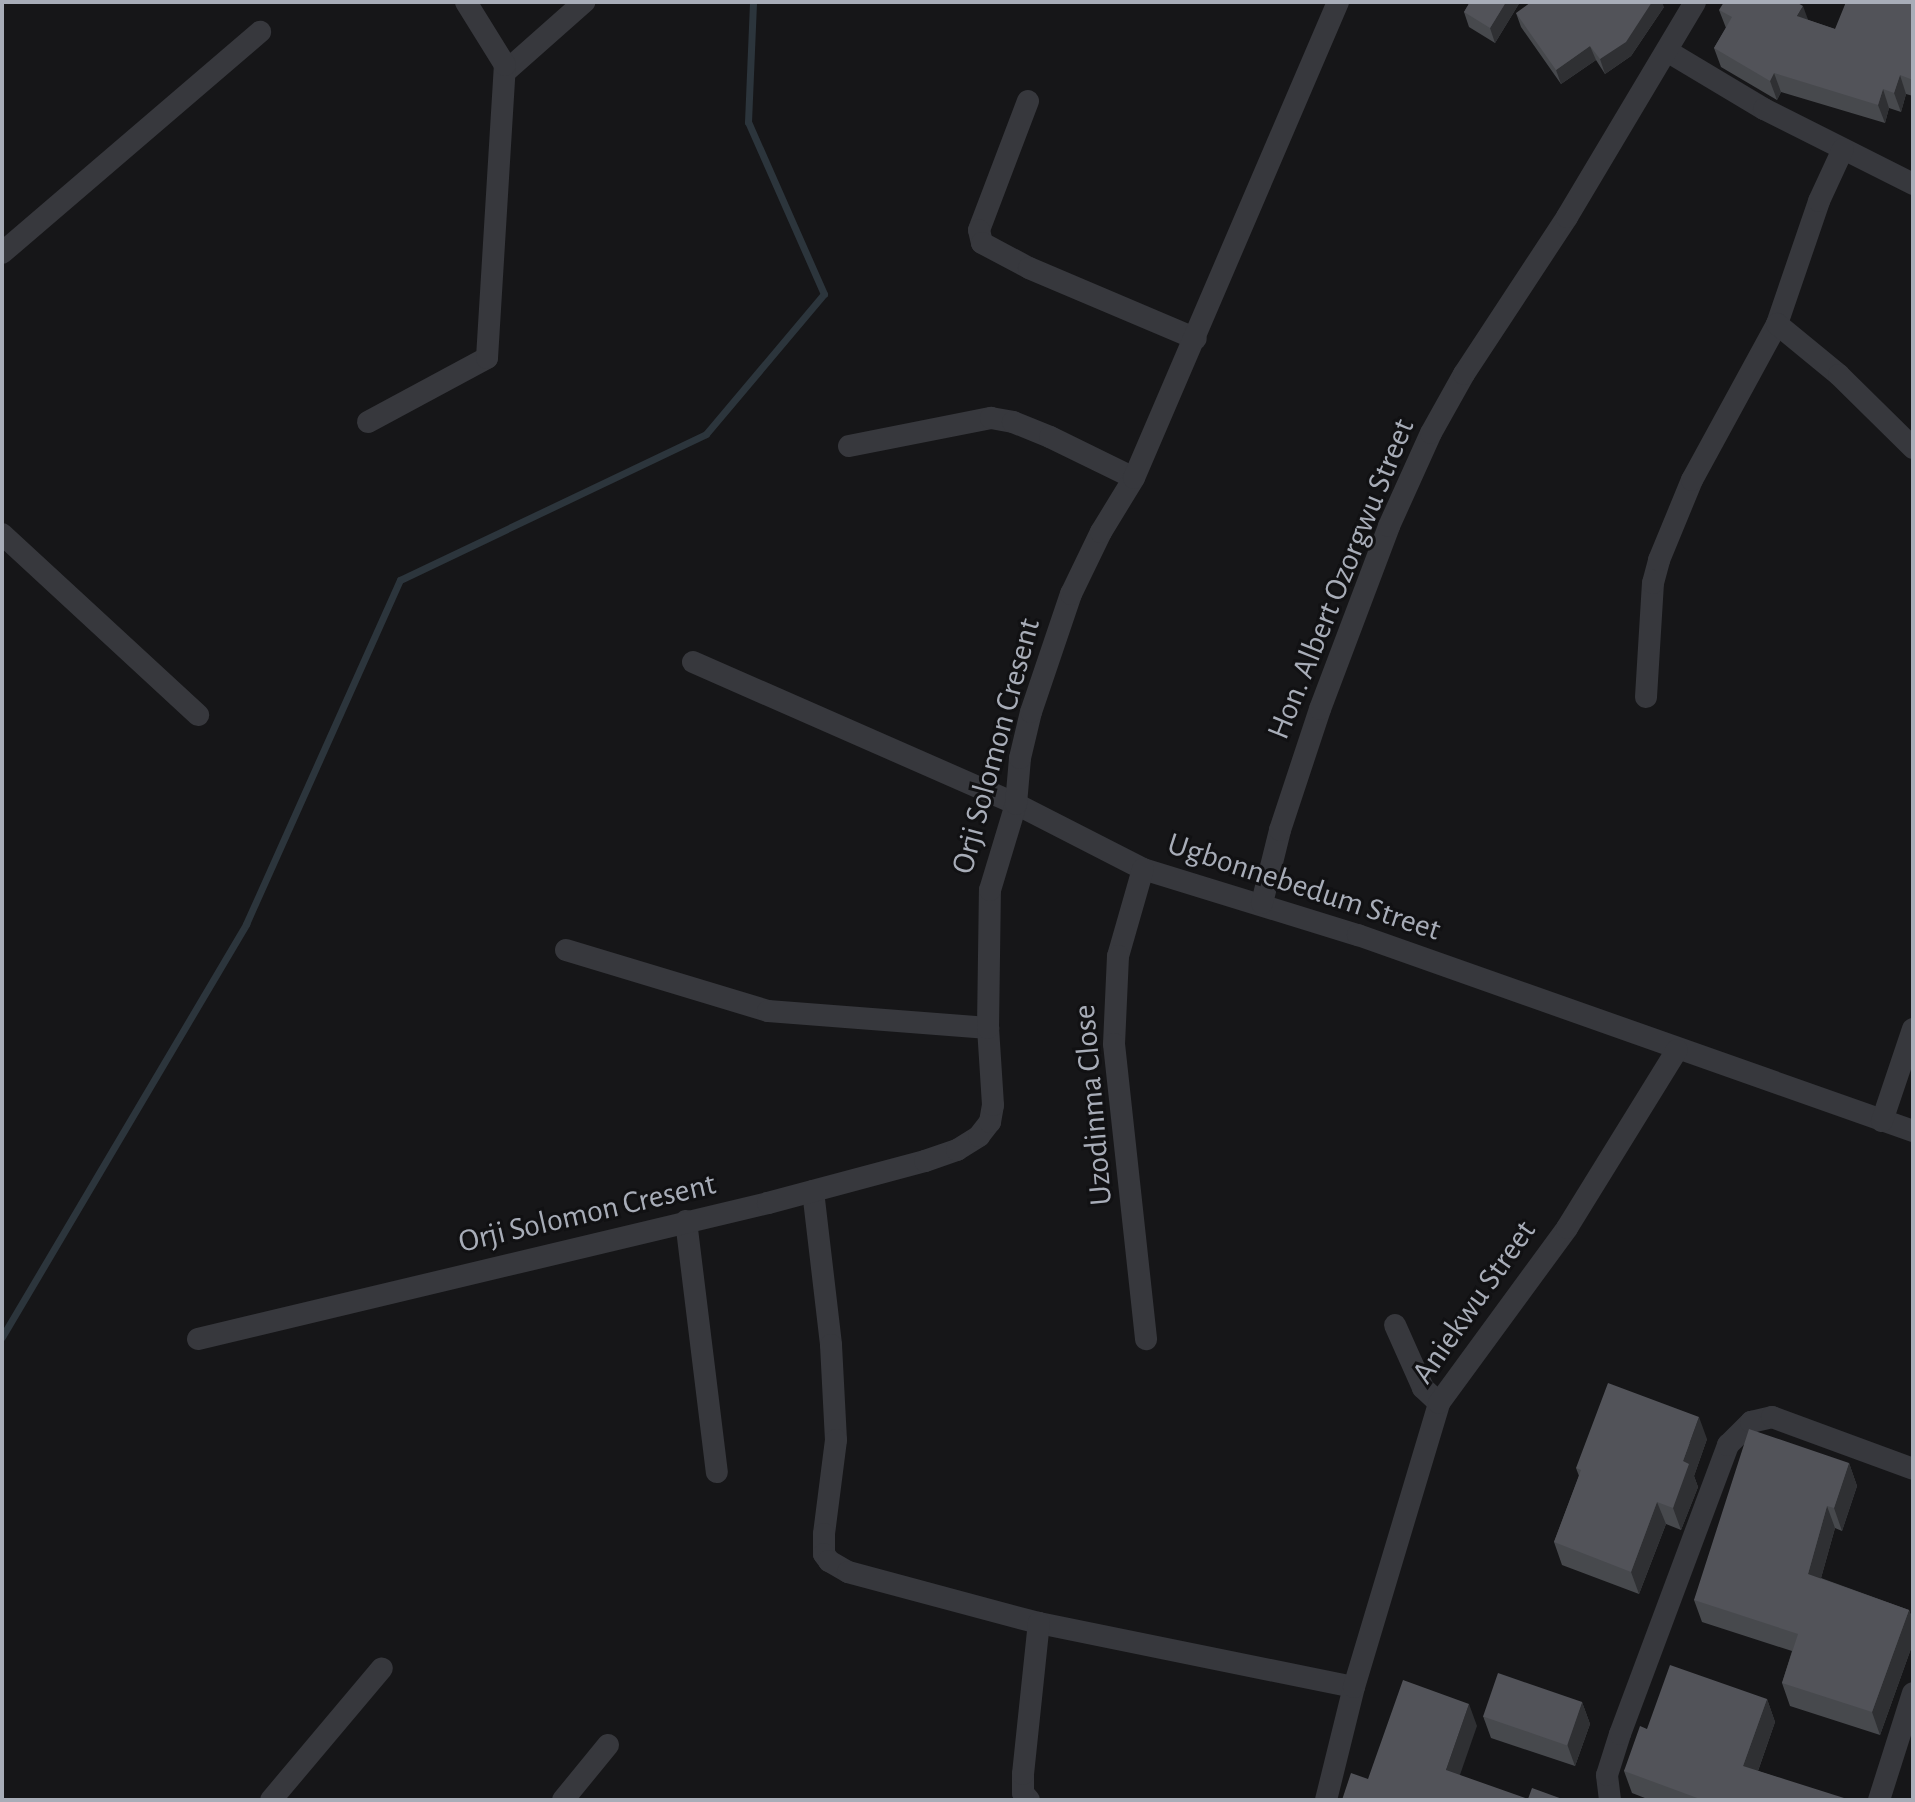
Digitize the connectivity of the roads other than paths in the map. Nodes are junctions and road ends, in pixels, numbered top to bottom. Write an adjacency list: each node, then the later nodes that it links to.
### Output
1 (466, 2): 7 (street)
2 (584, 2): 7 (street)
3 (1338, 2): 13 (street, Orji Solomon Cresent)
4 (1695, 2): 6 (street, Hon. Albert Ozorgwu Street)
5 (260, 32): 11 (street)
6 (1667, 51): 9 (street); 24 (street, Hon. Albert Ozorgwu Street)
7 (505, 72): 14 (street)
8 (1028, 101): 13 (street)
9 (1843, 149): 10 (street); 12 (street)
10 (1913, 184)
11 (2, 253)
12 (1777, 324): 16 (street); 20 (street)
13 (1196, 339): 17 (street, Orji Solomon Cresent)
14 (368, 422)
15 (849, 446): 17 (street)
16 (1913, 448)
17 (1134, 478): 22 (street, Orji Solomon Cresent)
18 (2, 534): 21 (street)
19 (693, 662): 22 (street, Ugbonnebedum Street)
20 (1646, 697)
21 (198, 715)
22 (1016, 804): 23 (street, Ugbonnebedum Street); 26 (street, Orji Solomon Cresent)
23 (1143, 869): 24 (street, Ugbonnebedum Street); 35 (street, Uzodinma Close)
24 (1262, 903): 28 (street, Ugbonnebedum Street)
25 (566, 950): 26 (street)
26 (988, 1028): 31 (street, Orji Solomon Cresent)
27 (1913, 1029): 29 (street)
28 (1677, 1050): 29 (street, Ugbonnebedum Street); 36 (street, Aniekwu Street)
29 (1882, 1121): 30 (street, Ugbonnebedum Street)
30 (1913, 1131)
31 (813, 1191): 32 (street, Orji Solomon Cresent); 39 (street)
32 (686, 1221): 34 (street, Orji Solomon Cresent); 38 (street)
33 (1395, 1325): 36 (street)
34 (198, 1339)
35 (1146, 1339)
36 (1439, 1403): 41 (street, Aniekwu Street)
37 (1913, 1469): 48 (street)
38 (717, 1472)
39 (1039, 1623): 41 (street); 46 (street)
40 (382, 1668): 44 (street)
41 (1354, 1687): 47 (street, Aniekwu Street)
42 (1913, 1693): 49 (street)
43 (608, 1745): 45 (street)
44 (271, 1800)
45 (563, 1800)
46 (1029, 1800)
47 (1326, 1800)
48 (1610, 1800)
49 (1879, 1800)

